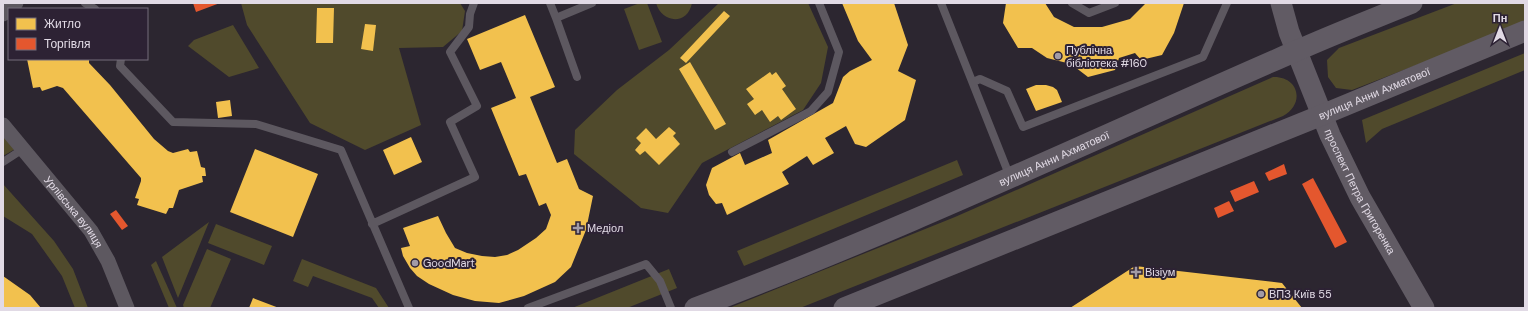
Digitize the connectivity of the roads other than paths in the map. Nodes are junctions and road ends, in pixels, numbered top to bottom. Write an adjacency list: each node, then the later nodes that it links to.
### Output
1 (474, 3): 23 (lane)
2 (550, 3): 11 (lane)
3 (592, 3): 11 (lane)
4 (819, 3): 20 (lane)
5 (941, 3): 16 (lane)
6 (1072, 3): 7 (lane)
7 (1115, 3)
8 (1227, 3): 16 (lane)
9 (1281, 3): 13 (main road, проспект Петра Григоренка)
10 (1412, 3): 13 (main road, вулиця Анни Ахматової)
11 (556, 18): 15 (lane)
12 (1525, 30): 17 (main road, вулиця Анни Ахматової)
13 (1296, 50): 17 (main road, проспект Петра Григоренка); 22 (main road, вулиця Анни Ахматової)
14 (121, 60): 23 (lane)
15 (577, 77)
16 (973, 82): 22 (lane)
17 (1322, 115): 29 (main road, вулиця Анни Ахматової); 30 (main road, проспект Петра Григоренка)
18 (3, 125): 19 (street, Урлівська вулиця)
19 (23, 149): 21 (lane); 24 (street, Урлівська вулиця)
20 (732, 152)
21 (3, 162)
22 (1011, 178): 28 (main road, вулиця Анни Ахматової)
23 (372, 224): 25 (lane)
24 (127, 308)
25 (408, 308)
26 (528, 308): 27 (lane)
27 (671, 308)
28 (695, 308)
29 (844, 308)
30 (1424, 308)

